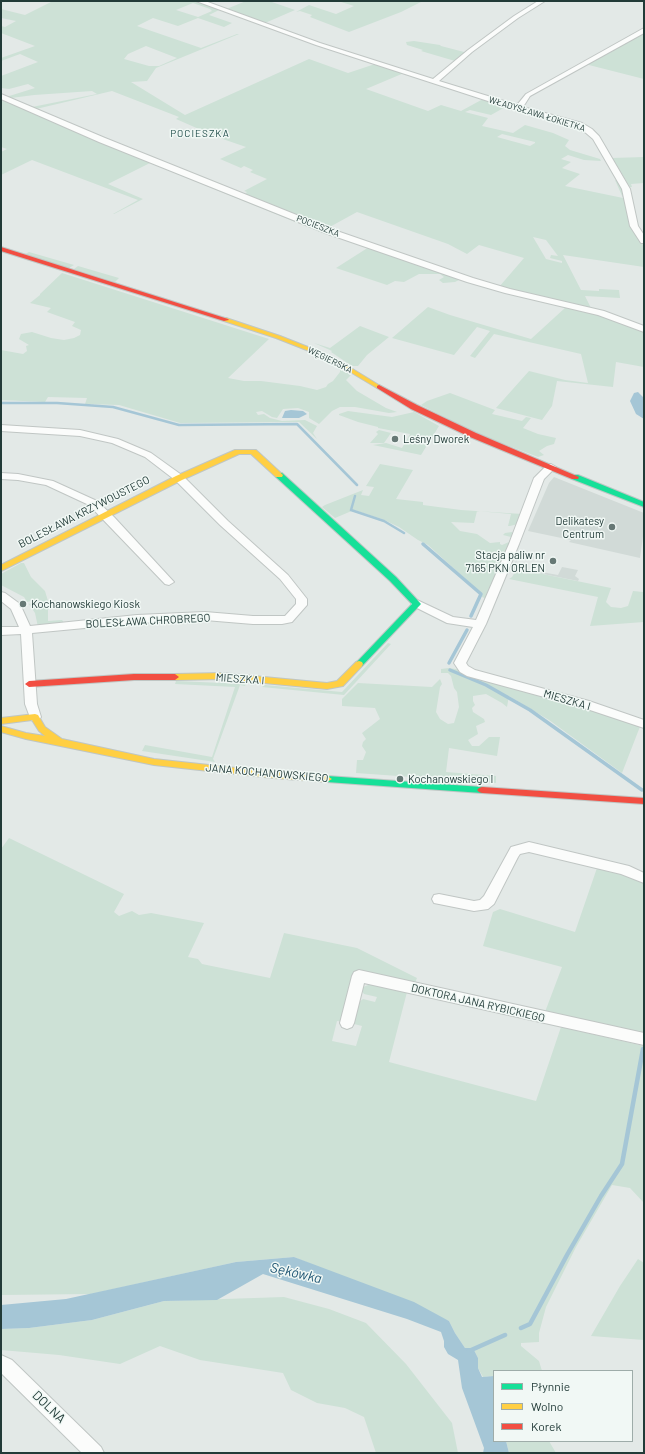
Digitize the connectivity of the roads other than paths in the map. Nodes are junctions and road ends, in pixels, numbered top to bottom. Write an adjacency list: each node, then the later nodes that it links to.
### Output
1 (199, 1): 4 (street, WŁADYSŁAWA ŁOKIETKA)
2 (542, 1): 4 (street)
3 (644, 30): 6 (street)
4 (434, 82): 6 (street, WŁADYSŁAWA ŁOKIETKA)
5 (1, 96): 9 (street, POCIESZKA)
6 (519, 108): 7 (street, WŁADYSŁAWA ŁOKIETKA)
7 (644, 241)
8 (1, 249): 11 (street, WĘGIERSKA)
9 (644, 329)
10 (1, 428): 13 (street)
11 (551, 468): 14 (street, WĘGIERSKA); 20 (street)
12 (1, 476): 15 (street)
13 (179, 478): 15 (street, BOLESŁAWA KRZYWOUSTEGO); 19 (street); 21 (street, BOLESŁAWA CHROBREGO)
14 (644, 504)
15 (106, 514): 16 (street, BOLESŁAWA KRZYWOUSTEGO); 17 (street)
16 (1, 568)
17 (169, 582)
18 (1, 596): 21 (street)
19 (417, 604): 20 (street); 23 (street, MIESZKA I)
20 (480, 624): 26 (street, MIESZKA I)
21 (26, 630): 22 (street); 23 (street)
22 (1, 631)
23 (29, 684): 25 (street)
24 (1, 721): 25 (street)
25 (37, 721): 28 (street); 29 (street, JANA KOCHANOWSKIEGO)
26 (644, 724)
27 (1, 729): 28 (street)
28 (26, 736): 29 (street)
29 (59, 742): 30 (street, JANA KOCHANOWSKIEGO)
30 (644, 801)
31 (644, 878): 32 (street)
32 (439, 899)
33 (347, 1023): 34 (street, DOKTORA JANA RYBICKIEGO)
34 (644, 1039)
35 (1, 1363): 36 (street, DOLNA)
36 (96, 1453)

